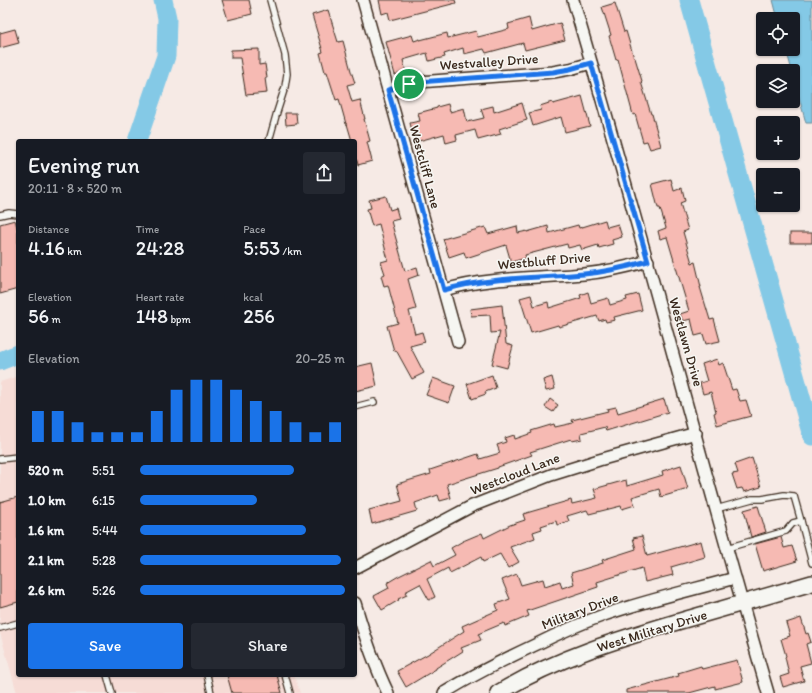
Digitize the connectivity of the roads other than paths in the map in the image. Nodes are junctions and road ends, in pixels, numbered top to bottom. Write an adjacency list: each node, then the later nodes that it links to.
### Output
1 (270, 0): 6 (lane)
2 (363, 0): 5 (street, Westcliff Lane)
3 (572, 0): 4 (street, Westlawn Drive)
4 (591, 63): 5 (street, Westvalley Drive); 9 (street, Westlawn Drive)
5 (388, 90): 10 (street, Westcliff Lane)
6 (270, 139)
7 (16, 214): 8 (lane)
8 (0, 215)
9 (648, 261): 10 (street, Westbluff Drive); 14 (street, Westlawn Drive)
10 (444, 290): 11 (street, Westcliff Lane)
11 (458, 342)
12 (374, 402): 13 (lane)
13 (357, 406)
14 (696, 433): 17 (street, Westlawn Drive); 21 (street, Westcloud Lane)
15 (16, 457): 16 (lane)
16 (0, 459)
17 (716, 509): 18 (lane); 19 (street, Westlawn Drive)
18 (801, 521): 19 (lane); 20 (lane)
19 (727, 548): 22 (street, Westlawn Drive)
20 (812, 563)
21 (357, 567)
22 (736, 578): 24 (street, Westlawn Drive); 35 (street, Military Drive)
23 (812, 583): 24 (main road, West Military Drive)
24 (742, 603): 36 (main road, West Military Drive); 37 (street, Westlawn Drive)
25 (357, 609): 34 (street)
26 (16, 624): 27 (lane)
27 (0, 628)
28 (108, 677): 31 (lane)
29 (208, 677): 32 (lane)
30 (286, 677): 33 (lane)
31 (112, 693)
32 (212, 693)
33 (290, 693)
34 (388, 693)
35 (444, 693)
36 (498, 693)
37 (768, 693)

